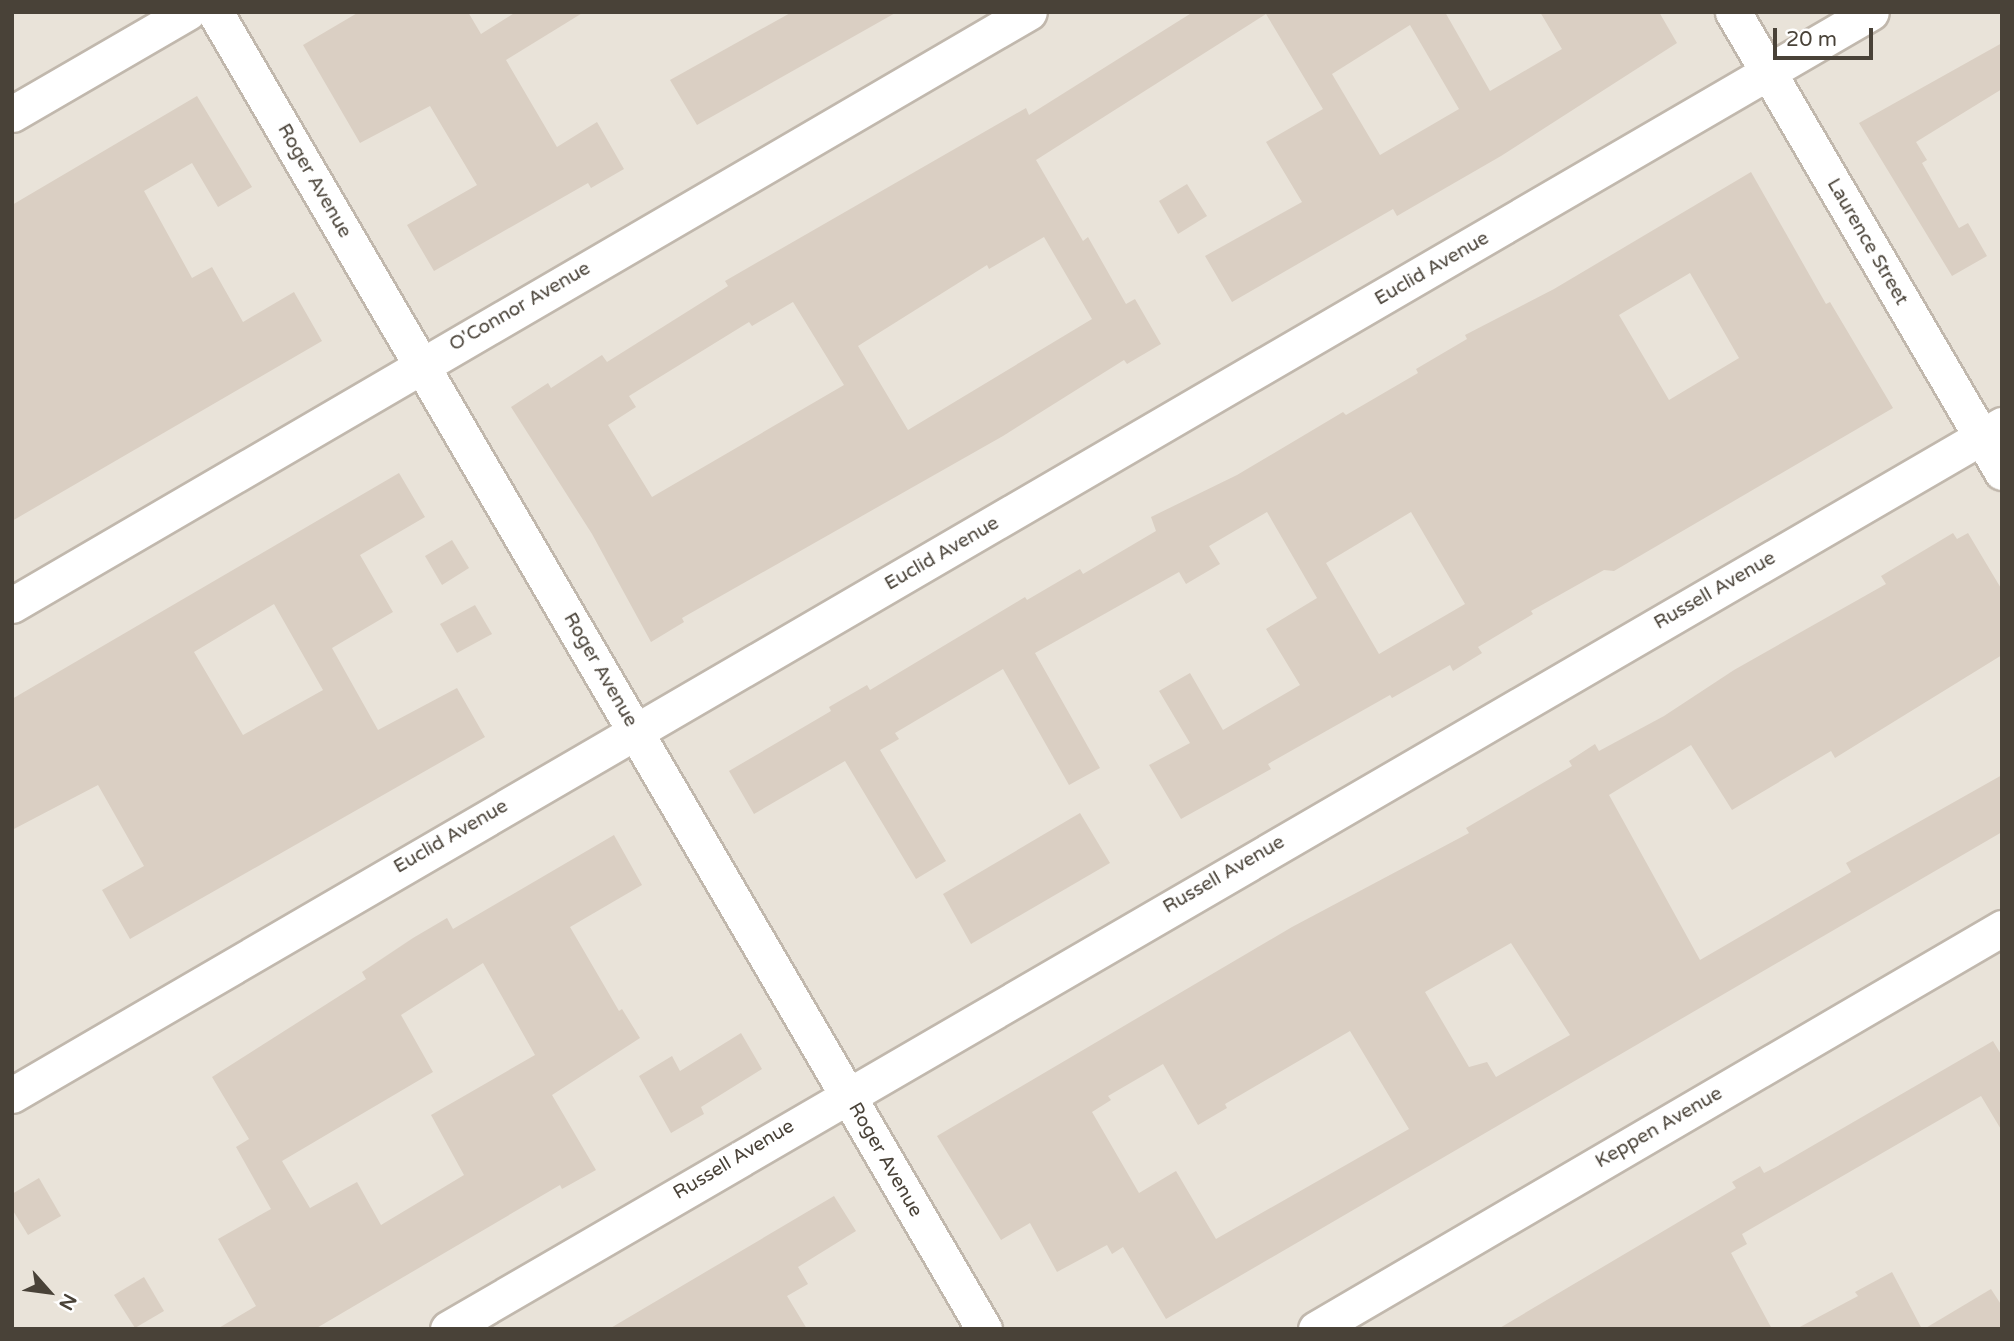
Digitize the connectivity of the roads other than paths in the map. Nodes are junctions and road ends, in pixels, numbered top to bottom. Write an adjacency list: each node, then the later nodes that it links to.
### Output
1 (188, 12): 7 (street)
2 (215, 12): 8 (street, Roger Avenue)
3 (1029, 12): 8 (street, O'Connor Avenue)
4 (1733, 12): 6 (street, Laurence Street)
5 (1871, 12): 6 (street, Euclid Avenue)
6 (1768, 72): 9 (street, Laurence Street); 12 (street, Euclid Avenue)
7 (12, 114)
8 (421, 365): 11 (street, O'Connor Avenue); 12 (street, Roger Avenue)
9 (1991, 431): 10 (street, Laurence Street); 14 (street, Russell Avenue)
10 (2002, 472)
11 (12, 605)
12 (634, 730): 14 (street, Roger Avenue); 15 (street, Euclid Avenue)
13 (2002, 928): 18 (street, Keppen Avenue)
14 (846, 1094): 16 (street, Russell Avenue); 17 (street, Roger Avenue)
15 (12, 1095)
16 (448, 1329)
17 (984, 1329)
18 (1316, 1329)

